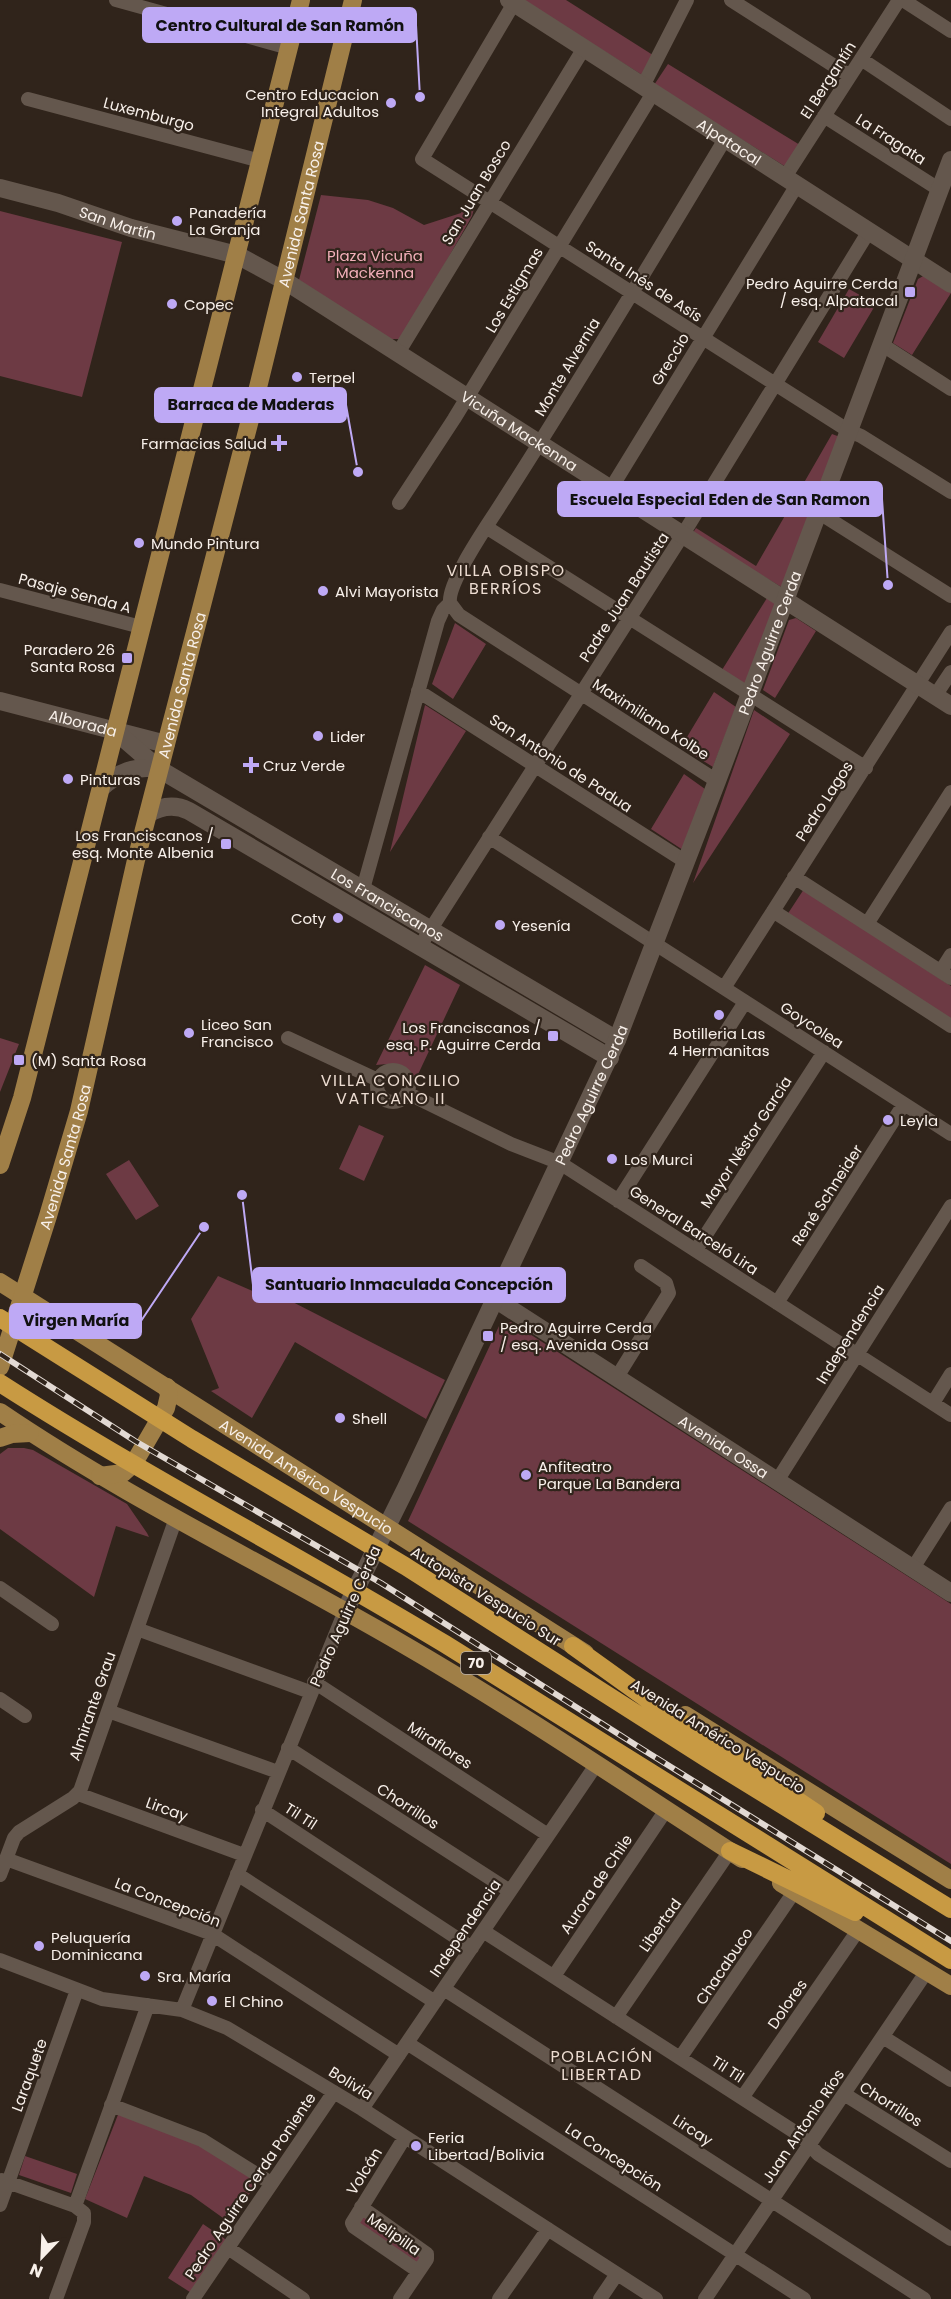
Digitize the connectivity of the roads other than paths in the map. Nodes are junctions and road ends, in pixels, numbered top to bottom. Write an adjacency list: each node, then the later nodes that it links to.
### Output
1 (116, 0): 9 (street)
2 (302, 0): 9 (main road)
3 (353, 0): 28 (main road, Avenida Santa Rosa)
4 (687, 0): 13 (street, Los Estigmas)
5 (731, 0): 12 (street)
6 (901, 0): 8 (street); 11 (street, El Bergantín)
7 (512, 2): 10 (street, Alpatacal); 23 (street, Santa Inés de Asís)
8 (951, 31)
9 (289, 48): 18 (main road)
10 (584, 48): 13 (street, Alpatacal); 23 (street, San Juan Bosco)
11 (861, 59): 12 (street, El Bergantín); 16 (street)
12 (850, 76): 15 (street, El Bergantín)
13 (648, 89): 17 (street, Alpatacal); 25 (street, Los Estigmas)
14 (28, 99): 18 (street, Luxemburgo)
15 (824, 116): 20 (street, El Bergantín); 22 (street, La Fragata)
16 (951, 119)
17 (725, 139): 20 (street, Alpatacal); 30 (street, Monte Alvernia)
18 (261, 161): 26 (main road)
19 (950, 166): 22 (street, Pedro Aguirre Cerda)
20 (791, 181): 24 (street, Alpatacal); 31 (street, Greccio)
21 (0, 188): 26 (street, San Martín)
22 (940, 190): 27 (street, Pedro Aguirre Cerda)
23 (490, 202): 25 (street, Santa Inés de Asís); 33 (street, San Juan Bosco)
24 (869, 231): 27 (street, Alpatacal); 34 (street, Padre Juan Bautista)
25 (560, 246): 30 (street, Santa Inés de Asís); 36 (street, Los Estigmas)
26 (237, 255): 28 (street, Vicuña Mackenna); 50 (main road)
27 (914, 260): 29 (street, Alpatacal); 32 (street, Pedro Aguirre Cerda)
28 (285, 281): 33 (street, Vicuña Mackenna); 61 (main road, Avenida Santa Rosa)
29 (951, 284)
30 (632, 293): 31 (street, Santa Inés de Asís); 38 (street, Monte Alvernia)
31 (702, 338): 34 (street, Santa Inés de Asís); 39 (street, Greccio)
32 (881, 344): 35 (street); 37 (street, Pedro Aguirre Cerda)
33 (398, 353): 36 (street, Vicuña Mackenna)
34 (775, 384): 37 (street, Santa Inés de Asís); 44 (street, Padre Juan Bautista)
35 (951, 389)
36 (467, 398): 38 (street, Vicuña Mackenna); 41 (street, Los Estigmas)
37 (849, 431): 40 (street, Santa Inés de Asís); 42 (street, Pedro Aguirre Cerda)
38 (540, 444): 39 (street, Vicuña Mackenna); 43 (street, Monte Alvernia)
39 (610, 489): 44 (street, Vicuña Mackenna)
40 (951, 492)
41 (399, 502)
42 (818, 512): 46 (street); 47 (street, Pedro Aguirre Cerda)
43 (486, 527): 48 (street, Monte Alvernia); 49 (street)
44 (682, 536): 47 (street, Vicuña Mackenna); 49 (street, Padre Juan Bautista)
45 (0, 590): 50 (street, Pasaje Senda A)
46 (951, 596)
47 (785, 601): 53 (street, Vicuña Mackenna); 56 (street, Pedro Aguirre Cerda)
48 (450, 603): 54 (street, Monte Alvernia); 55 (street, Maximiliano Kolbe)
49 (629, 618): 55 (street, Padre Juan Bautista); 56 (street)
50 (141, 627): 60 (main road)
51 (951, 632): 53 (street, Pedro Lagos)
52 (951, 672): 57 (street)
53 (917, 685): 57 (street, Vicuña Mackenna); 63 (street, Pedro Lagos)
54 (418, 691): 62 (street, San Antonio de Padua); 74 (street, Monte Alvernia)
55 (581, 694): 62 (street, Padre Juan Bautista); 65 (street, Maximiliano Kolbe)
56 (750, 694): 63 (street); 65 (street, Pedro Aguirre Cerda)
57 (935, 696): 59 (street, Vicuña Mackenna)
58 (0, 701): 60 (street, Alborada)
59 (951, 706)
60 (115, 730): 61 (street, Alborada); 64 (street, Los Franciscanos); 66 (main road)
61 (166, 744): 64 (main road, Avenida Santa Rosa)
62 (535, 766): 69 (street, Padre Juan Bautista); 70 (street, San Antonio de Padua)
63 (866, 768): 72 (street, Pedro Lagos)
64 (159, 769): 66 (street); 68 (main road, Avenida Santa Rosa); 71 (street, Los Franciscanos)
65 (717, 781): 70 (street, Pedro Aguirre Cerda)
66 (100, 788): 94 (main road)
67 (951, 792): 76 (street)
68 (148, 814): 73 (street, Los Franciscanos); 101 (main road, Avenida Santa Rosa)
69 (489, 837): 77 (street, Padre Juan Bautista); 78 (street, Goycolea)
70 (686, 862): 78 (street, Pedro Aguirre Cerda)
71 (327, 868): 73 (street); 74 (street, Los Franciscanos)
72 (795, 877): 75 (street, Pedro Lagos); 76 (street)
73 (317, 885): 79 (street, Los Franciscanos)
74 (363, 889): 77 (street, Los Franciscanos)
75 (773, 911): 82 (street, Pedro Lagos); 84 (street)
76 (867, 924): 81 (street)
77 (430, 929): 79 (street, Padre Juan Bautista); 86 (street, Los Franciscanos)
78 (655, 944): 82 (street, Goycolea); 86 (street, Pedro Aguirre Cerda)
79 (420, 946): 88 (street, Los Franciscanos)
80 (951, 955): 81 (street)
81 (946, 975)
82 (723, 988): 83 (street, Goycolea)
83 (745, 1002): 87 (street, Goycolea); 95 (street)
84 (951, 1026)
85 (288, 1038): 89 (street)
86 (617, 1040): 88 (street, Pedro Aguirre Cerda)
87 (824, 1052): 91 (street, Goycolea); 97 (street, Mayor Néstor García)
88 (610, 1058): 93 (street, Pedro Aguirre Cerda)
89 (378, 1080): 90 (street); 90 (street)
90 (408, 1093): 93 (street, General Barceló Lira)
91 (904, 1104): 92 (street, Goycolea); 102 (street, René Schneider)
92 (949, 1129)
93 (560, 1163): 95 (street, General Barceló Lira); 100 (street, Pedro Aguirre Cerda)
94 (0, 1165)
95 (618, 1201): 97 (street, General Barceló Lira)
96 (951, 1206): 104 (street, Independencia)
97 (696, 1250): 102 (street, General Barceló Lira)
98 (641, 1266): 107 (street)
99 (0, 1282): 101 (main road, Avenida Américo Vespucio)
100 (495, 1299): 107 (street, Avenida Ossa); 119 (street, Pedro Aguirre Cerda)
101 (21, 1303): 105 (main road, Avenida Santa Rosa); 109 (main road, Avenida Américo Vespucio)
102 (777, 1303): 104 (street, General Barceló Lira)
103 (0, 1318): 144 (highway, Autopista Vespucio Sur)
104 (857, 1354): 110 (street, General Barceló Lira); 116 (street, Independencia)
105 (0, 1367)
106 (951, 1374): 110 (street)
107 (616, 1377): 116 (street, Avenida Ossa)
108 (0, 1383): 152 (highway, 70)
109 (167, 1396): 115 (main road); 119 (main road, Avenida Américo Vespucio)
110 (933, 1403): 112 (street, General Barceló Lira)
111 (0, 1412): 113 (main road)
112 (951, 1415)
113 (30, 1433): 114 (main road); 115 (main road)
114 (0, 1438)
115 (100, 1476): 118 (main road)
116 (777, 1481): 120 (street, Avenida Ossa)
117 (951, 1508): 120 (street)
118 (176, 1518): 123 (main road); 125 (street, Almirante Grau)
119 (383, 1532): 123 (street, Pedro Aguirre Cerda); 126 (main road, Avenida Américo Vespucio)
120 (913, 1568): 122 (street, Avenida Ossa)
121 (0, 1588): 124 (street)
122 (951, 1593)
123 (347, 1606): 127 (street, Pedro Aguirre Cerda); 132 (main road)
124 (52, 1624)
125 (137, 1629): 127 (street, Miraflores); 129 (street, Almirante Grau)
126 (573, 1646): 143 (main road, Avenida Américo Vespucio); 144 (highway)
127 (312, 1687): 131 (street, Pedro Aguirre Cerda); 137 (street, Miraflores)
128 (0, 1699): 130 (street)
129 (108, 1711): 133 (street); 134 (street, Almirante Grau)
130 (25, 1716)
131 (288, 1748): 133 (street, Pedro Aguirre Cerda); 145 (street, Chorrillos)
132 (596, 1765): 136 (main road); 137 (street, Independencia)
133 (278, 1772): 135 (street, Pedro Aguirre Cerda)
134 (78, 1794): 139 (street, Lircay); 140 (street)
135 (262, 1810): 139 (street, Pedro Aguirre Cerda); 151 (street, Til Til)
136 (666, 1810): 138 (main road); 155 (street, Aurora de Chile)
137 (548, 1835): 145 (street, Independencia)
138 (730, 1851): 146 (main road); 152 (highway); 162 (street, Libertad)
139 (244, 1854): 141 (street, Pedro Aguirre Cerda)
140 (6, 1859): 142 (street); 150 (street, La Concepción)
141 (237, 1874): 150 (street, Pedro Aguirre Cerda); 159 (street)
142 (0, 1875)
143 (951, 1880)
144 (905, 1881): 147 (highway, Autopista Vespucio Sur)
145 (510, 1891): 149 (street, Independencia)
146 (794, 1892): 148 (main road); 166 (street, Chacabuco)
147 (951, 1909)
148 (859, 1929): 154 (main road); 170 (street, Dolores)
149 (483, 1931): 151 (street, Independencia); 155 (street, Til Til)
150 (212, 1934): 161 (street, Pedro Aguirre Cerda); 165 (street, La Concepción)
151 (472, 1948): 157 (street, Independencia)
152 (948, 1958)
153 (0, 1960): 158 (street, Bolivia)
154 (927, 1971): 156 (main road); 163 (street, Juan Antonio Ríos)
155 (554, 1977): 162 (street, Til Til)
156 (951, 1986)
157 (444, 1989): 159 (street, Independencia); 178 (street, Lircay)
158 (77, 1990): 160 (street, Bolivia); 176 (street, Laraquete)
159 (435, 2002): 164 (street, Independencia)
160 (148, 2005): 161 (street, Bolivia); 171 (street)
161 (182, 2010): 168 (street, Bolivia)
162 (616, 2017): 166 (street, Til Til)
163 (883, 2037): 167 (street); 169 (street, Juan Antonio Ríos)
164 (407, 2043): 165 (street, Independencia); 186 (street, La Concepción)
165 (399, 2055): 172 (street, Independencia)
166 (681, 2058): 170 (street, Til Til)
167 (951, 2080)
168 (334, 2092): 172 (street, Bolivia); 177 (street, Pedro Aguirre Cerda Poniente)
169 (844, 2094): 174 (street, Juan Antonio Ríos); 175 (street, Chorrillos)
170 (742, 2098): 174 (street, Til Til)
171 (111, 2105): 177 (street); 181 (street)
172 (362, 2109): 173 (street, Bolivia)
173 (405, 2137): 180 (street, Volcán); 183 (street, Bolivia)
174 (810, 2145): 178 (street, Juan Antonio Ríos); 184 (street, Til Til)
175 (951, 2161)
176 (4, 2181): 179 (street, Laraquete); 181 (street)
177 (272, 2183): 185 (street, Pedro Aguirre Cerda Poniente)
178 (772, 2201): 186 (street, Juan Antonio Ríos); 198 (street, Lircay)
179 (0, 2205)
180 (361, 2207): 182 (street, Volcán); 187 (street, Melipilla)
181 (80, 2210): 190 (street)
182 (352, 2223): 187 (street, Melipilla)
183 (548, 2229): 188 (street, Bolivia); 193 (street)
184 (951, 2239)
185 (228, 2248): 189 (street); 191 (street, Pedro Aguirre Cerda Poniente)
186 (735, 2255): 196 (street, Juan Antonio Ríos); 197 (street, La Concepción)
187 (418, 2271): 192 (street)
188 (617, 2274): 194 (street); 195 (street, Bolivia)
189 (300, 2298)
190 (56, 2299)
191 (193, 2299)
192 (400, 2299)
193 (500, 2299)
194 (600, 2299)
195 (656, 2299)
196 (705, 2299)
197 (804, 2299)
198 (924, 2299)

